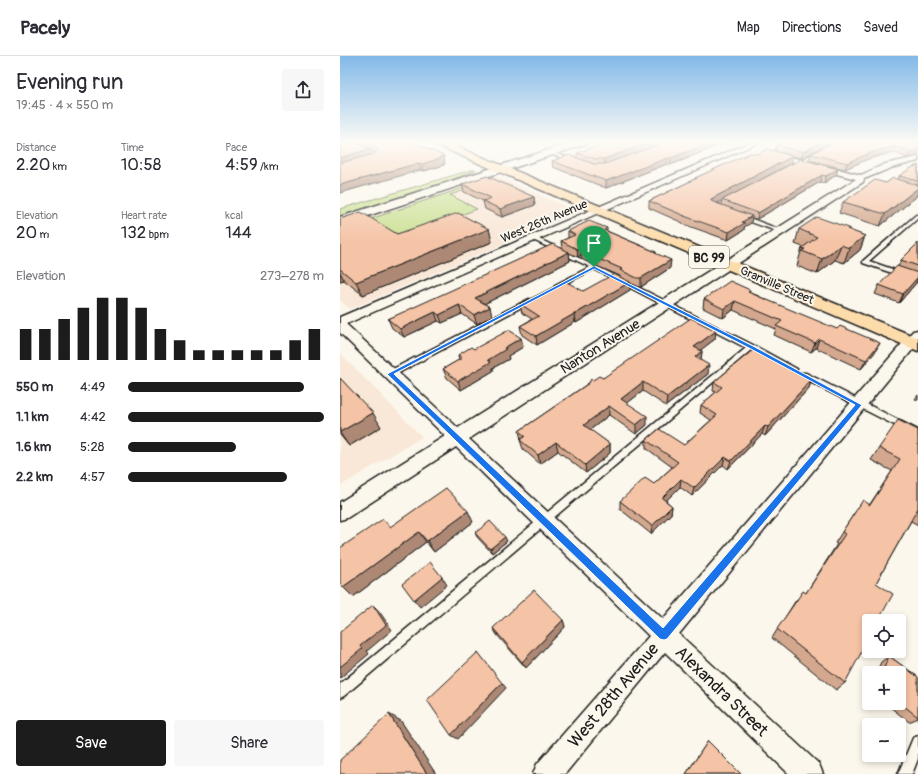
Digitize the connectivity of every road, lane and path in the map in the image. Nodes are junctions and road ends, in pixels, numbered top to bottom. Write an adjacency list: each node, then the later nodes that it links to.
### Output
1 (442, 176): 7 (main road)
2 (481, 176): 12 (main road)
3 (516, 176): 9 (highway, Granville Street / BC 99)
4 (681, 176): 9 (street, West 26th Avenue)
5 (852, 176): 8 (street)
6 (870, 176): 8 (street, Nanton Avenue)
7 (436, 177)
8 (864, 179): 13 (street, Nanton Avenue)
9 (600, 211): 14 (street, West 26th Avenue); 15 (highway, Granville Street / BC 99)
10 (734, 215): 13 (lane)
11 (918, 216): 17 (lane)
12 (340, 221)
13 (781, 231): 15 (street, Nanton Avenue)
14 (535, 239): 16 (lane); 21 (street, West 26th Avenue)
15 (728, 265): 20 (street, Nanton Avenue); 23 (highway, Granville Street / BC 99)
16 (594, 267): 18 (lane); 20 (lane)
17 (918, 280)
18 (552, 289)
19 (538, 297): 25 (lane)
20 (666, 304): 24 (lane); 28 (street, Nanton Avenue)
21 (340, 322)
22 (340, 326): 25 (street, Alexandra Street)
23 (916, 340): 26 (street, West 28th Avenue)
24 (751, 347): 26 (lane); 30 (lane)
25 (390, 374): 28 (street, Alexandra Street)
26 (859, 405): 27 (lane); 31 (street, West 28th Avenue)
27 (918, 434)
28 (457, 437): 29 (street, Nanton Avenue); 30 (street, Alexandra Street)
29 (340, 512)
30 (544, 521): 31 (street, Alexandra Street); 32 (lane)
31 (664, 635): 34 (street, West 28th Avenue); 35 (street, Alexandra Street)
32 (340, 692)
33 (918, 743): 36 (lane)
34 (547, 774)
35 (809, 774)
36 (905, 774)

